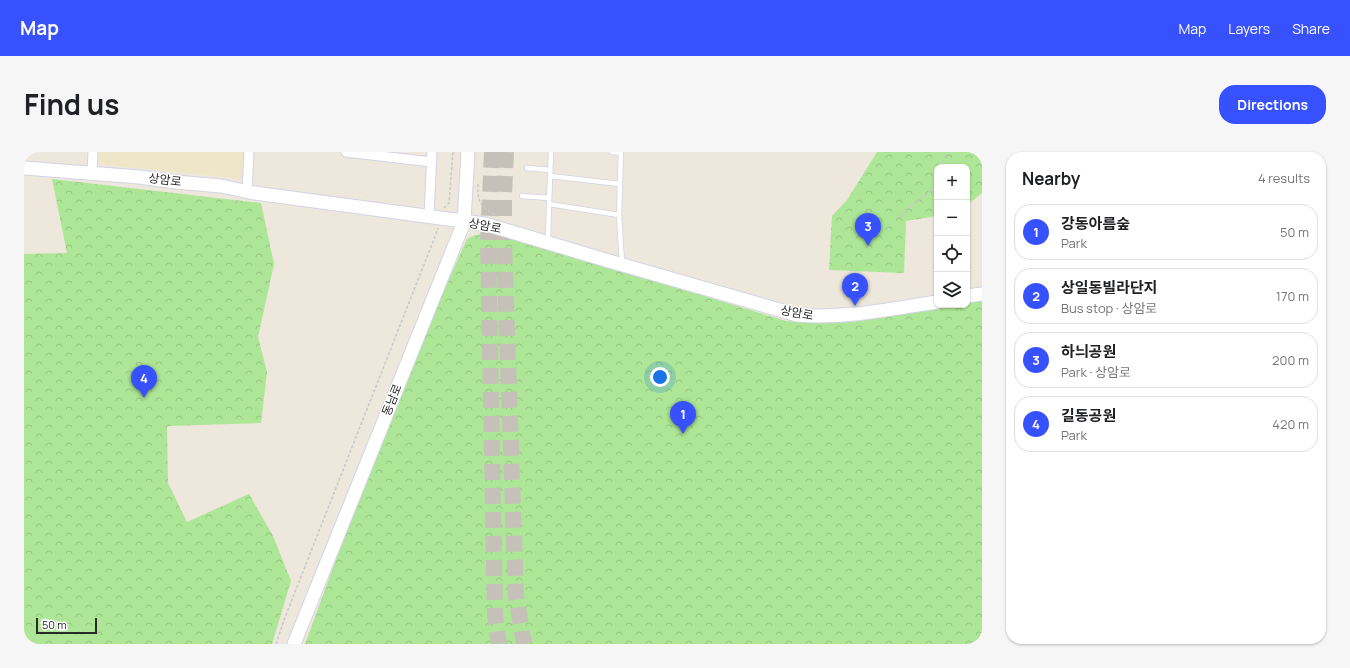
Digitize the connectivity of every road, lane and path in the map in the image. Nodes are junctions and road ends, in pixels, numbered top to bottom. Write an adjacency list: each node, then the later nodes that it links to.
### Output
1 (93, 152): 17 (street)
2 (249, 152): 21 (street)
3 (346, 152): 11 (street)
4 (432, 152): 12 (street)
5 (453, 152): 27 (path)
6 (468, 152): 30 (main road, 동남로)
7 (551, 152): 16 (lane)
8 (612, 152): 9 (lane)
9 (621, 152): 19 (lane)
10 (946, 152): 13 (path)
11 (389, 155): 12 (street)
12 (431, 162): 27 (street)
13 (942, 164)
14 (24, 168): 17 (main road, 상암로)
15 (527, 168): 16 (lane)
16 (550, 170): 18 (lane)
17 (92, 173): 21 (main road, 상암로)
18 (550, 176): 19 (lane); 24 (lane)
19 (620, 184): 28 (lane)
20 (934, 184): 29 (path)
21 (247, 192): 27 (main road, 상암로)
22 (477, 195): 25 (path)
23 (522, 196): 24 (lane)
24 (549, 198): 26 (lane)
25 (480, 202)
26 (548, 204): 28 (lane); 31 (lane)
27 (437, 215): 30 (main road, 상암로); 36 (path)
28 (619, 215): 32 (lane)
29 (897, 218)
30 (464, 222): 32 (main road, 상암로); 37 (main road, 동남로)
31 (548, 240)
32 (622, 264): 35 (main road, 상암로)
33 (982, 294): 34 (main road)
34 (970, 296)
35 (934, 302)
36 (276, 644)
37 (294, 644)

